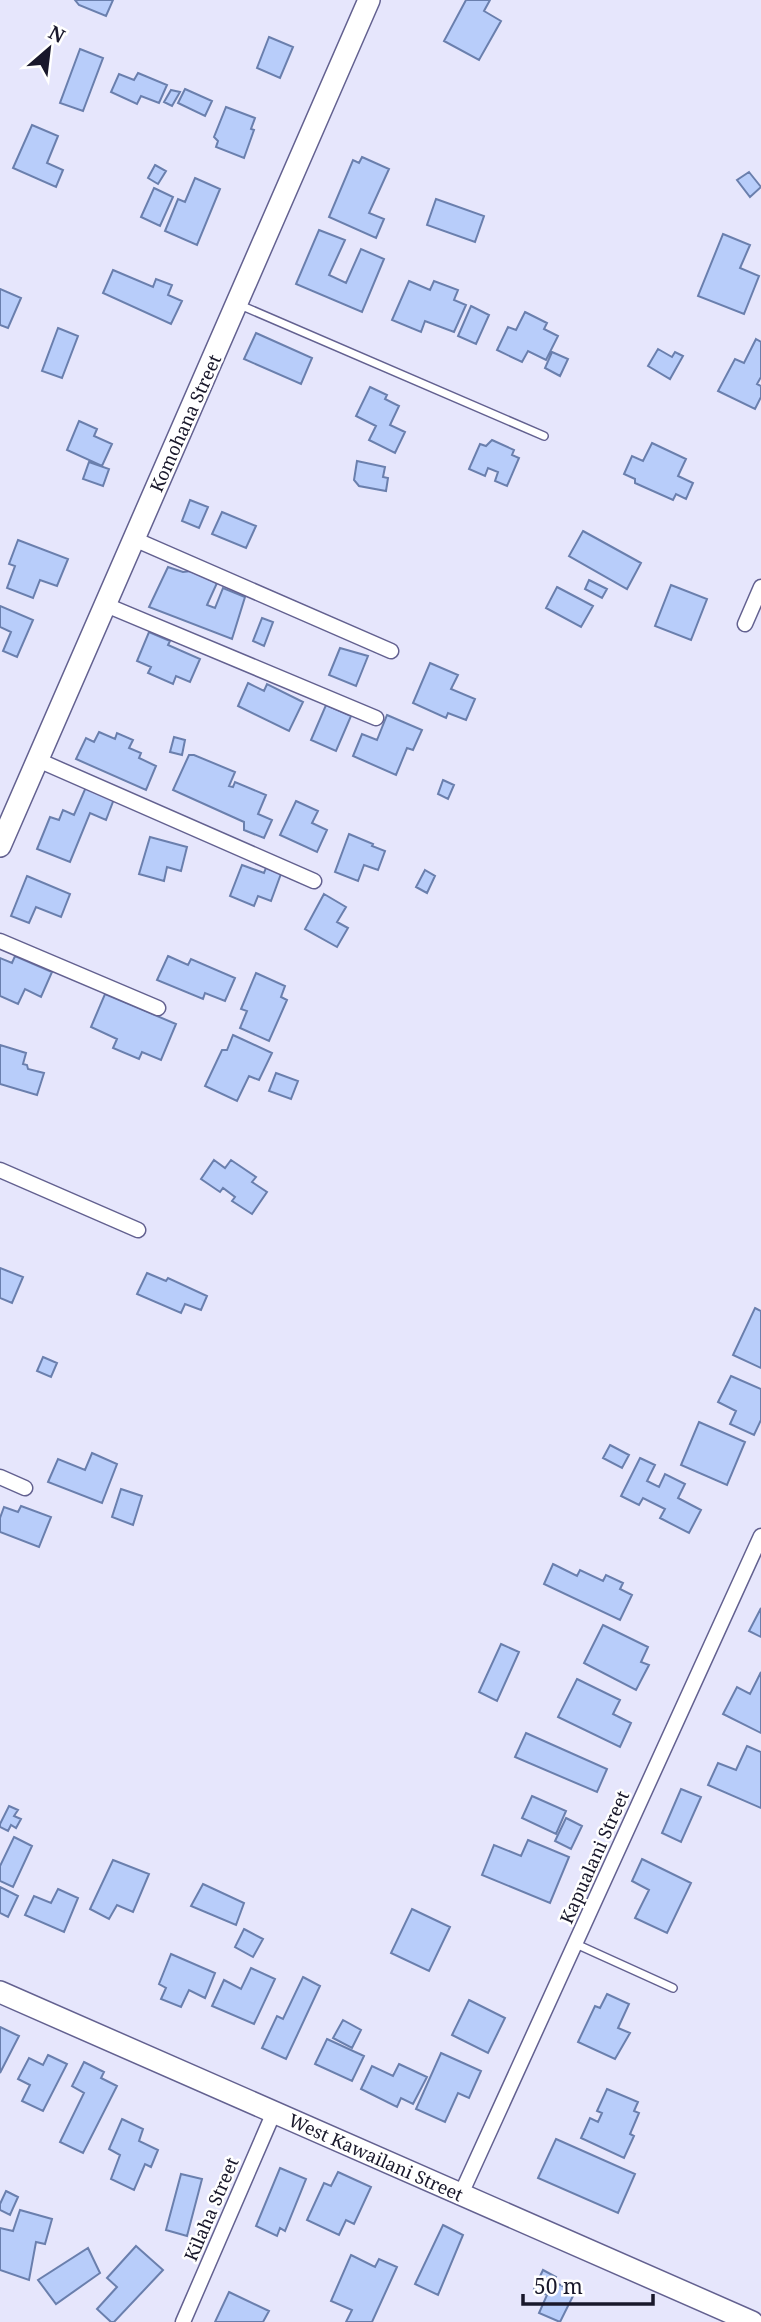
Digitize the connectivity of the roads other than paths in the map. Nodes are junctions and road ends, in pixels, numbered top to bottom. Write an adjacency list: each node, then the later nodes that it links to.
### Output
1 (369, 0): 2 (street, Komohana Street)
2 (237, 304): 3 (lane); 4 (street, Komohana Street)
3 (544, 436)
4 (134, 539): 6 (street, Komohana Street); 8 (street)
5 (761, 587): 7 (street)
6 (106, 605): 9 (street); 10 (street, Komohana Street)
7 (745, 624)
8 (391, 651)
9 (376, 718)
10 (38, 760): 11 (street, Komohana Street); 12 (street)
11 (0, 846)
12 (314, 881)
13 (0, 940): 14 (street)
14 (158, 1008)
15 (0, 1170): 16 (street)
16 (138, 1230)
17 (0, 1477): 18 (street)
18 (25, 1488)
19 (761, 1536): 20 (street, Kapualani Street)
20 (576, 1944): 21 (lane); 24 (street, Kapualani Street)
21 (673, 1988)
22 (0, 1992): 23 (street, West Kawailani Street)
23 (274, 2112): 24 (street, West Kawailani Street); 25 (street, Kilaha Street)
24 (461, 2194): 26 (street, West Kawailani Street)
25 (183, 2322)
26 (752, 2322)

